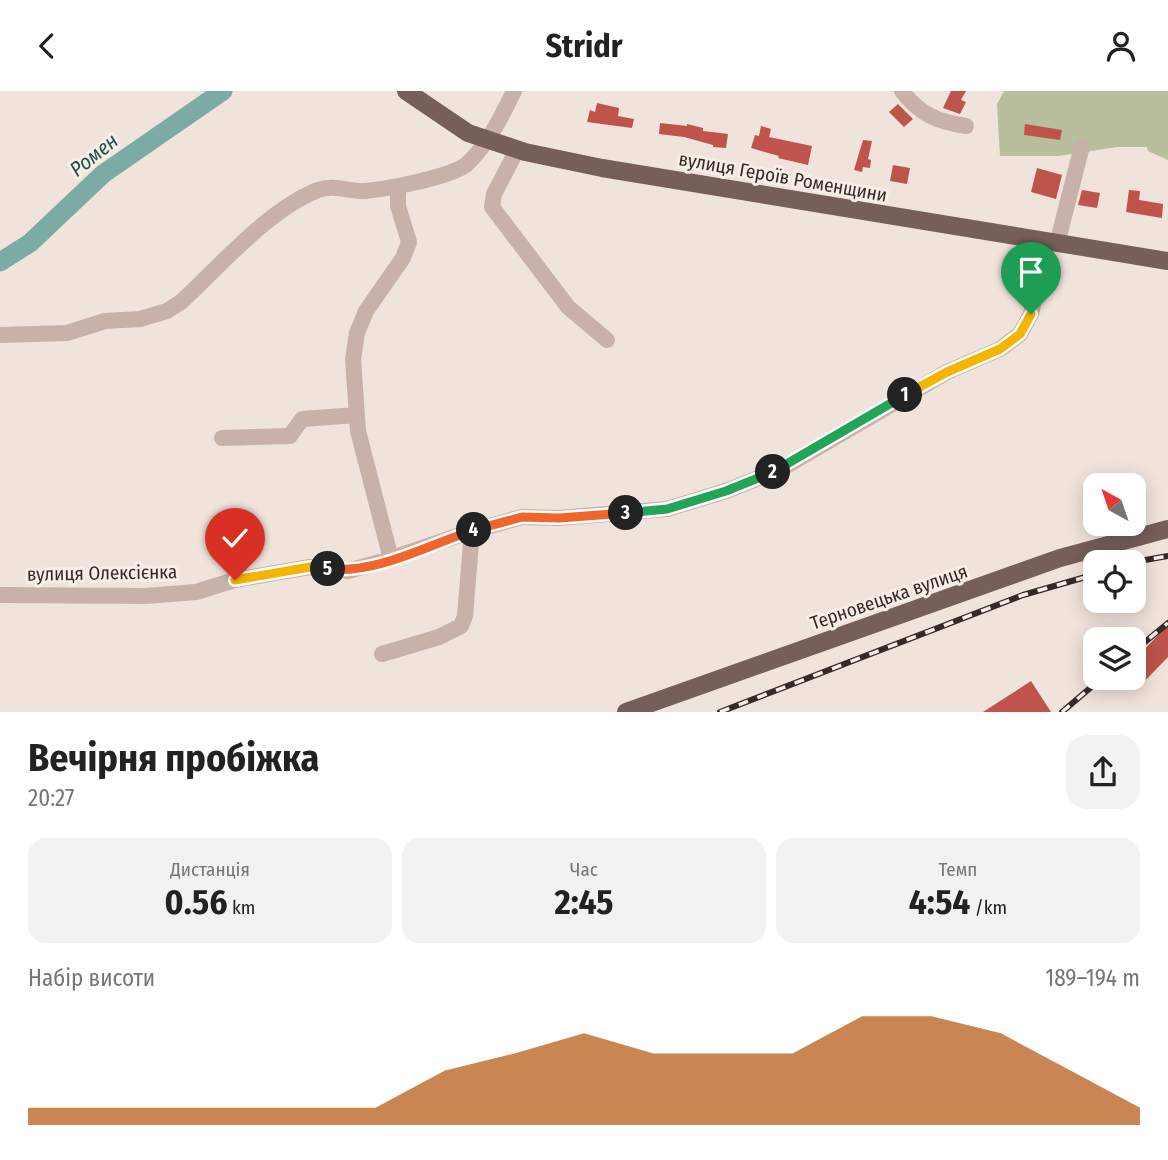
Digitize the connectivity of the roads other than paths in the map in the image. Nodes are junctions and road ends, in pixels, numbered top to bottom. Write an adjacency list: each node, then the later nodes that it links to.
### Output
1 (406, 91): 5 (main road, вулиця Героїв Роменщини)
2 (514, 91): 5 (street)
3 (902, 91): 4 (street)
4 (966, 125)
5 (487, 139): 7 (main road, вулиця Героїв Роменщини); 8 (street)
6 (1083, 146): 9 (street, вулиця Олексієнка)
7 (517, 150): 9 (main road, вулиця Героїв Роменщини); 12 (street)
8 (398, 187): 11 (street); 13 (street)
9 (1050, 243): 10 (main road, вулиця Героїв Роменщини); 16 (street, вулиця Олексієнка)
10 (1168, 261)
11 (0, 335)
12 (607, 340)
13 (357, 415): 14 (street); 17 (street)
14 (222, 438)
15 (1168, 529): 20 (main road, Терновецька вулиця)
16 (472, 531): 17 (street, вулиця Олексієнка); 19 (street)
17 (391, 559): 18 (street, вулиця Олексієнка)
18 (0, 595)
19 (382, 654)
20 (626, 712)

